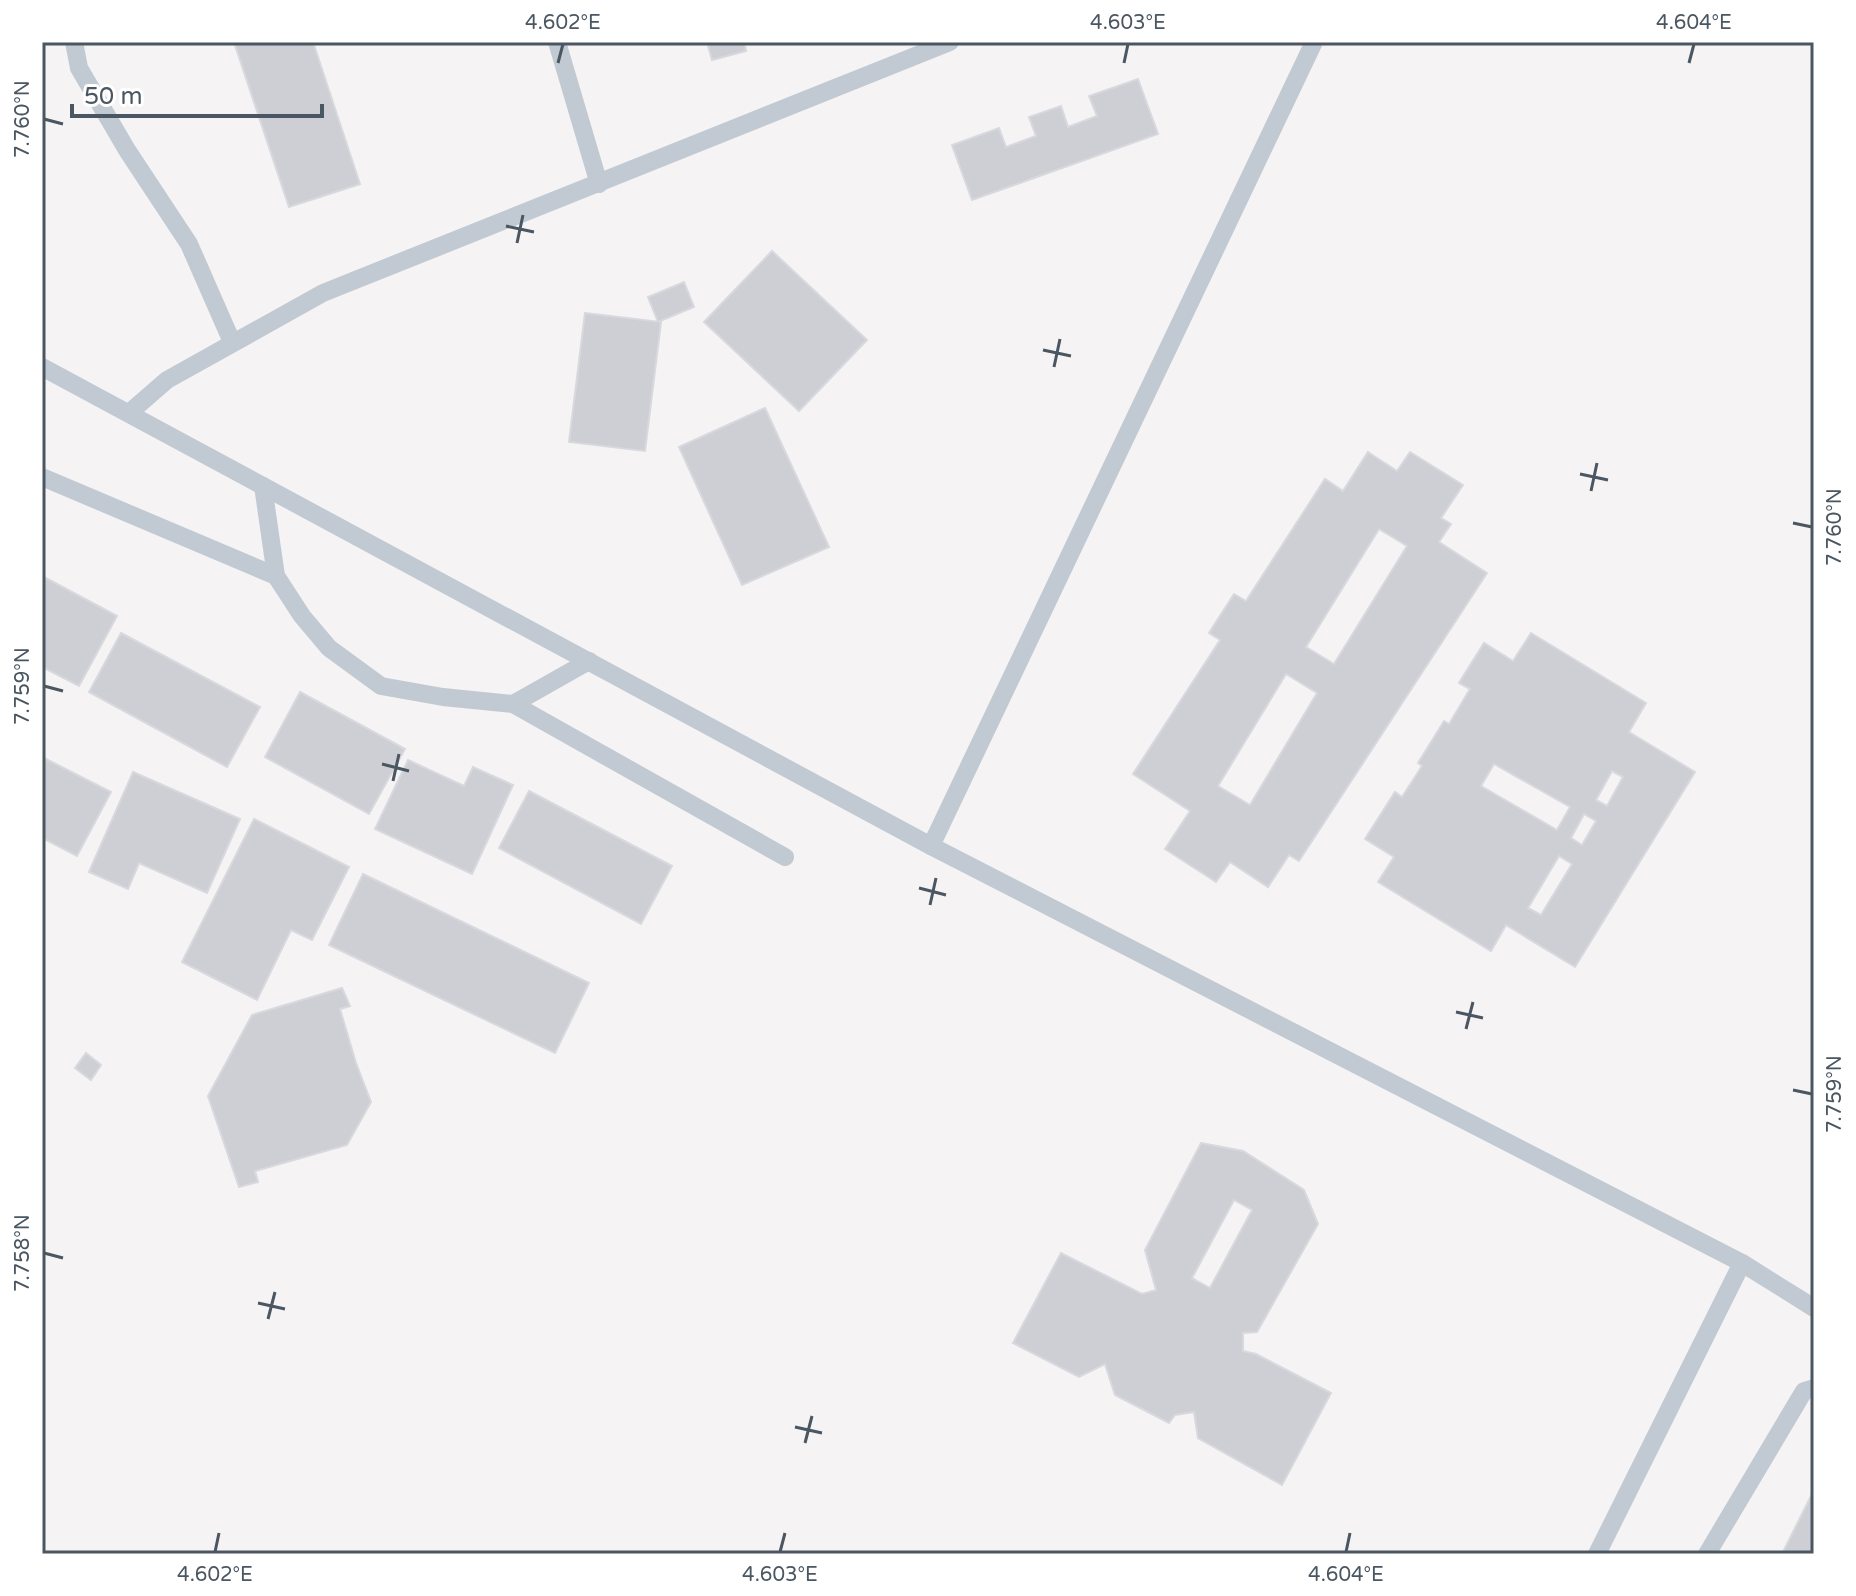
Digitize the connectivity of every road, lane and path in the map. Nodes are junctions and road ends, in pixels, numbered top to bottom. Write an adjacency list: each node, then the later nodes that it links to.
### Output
1 (74, 42): 6 (lane)
2 (557, 42): 5 (lane)
3 (950, 42): 5 (lane)
4 (1314, 42): 14 (lane)
5 (599, 184): 6 (lane)
6 (232, 342): 8 (lane)
7 (42, 367): 8 (lane)
8 (129, 413): 10 (lane)
9 (42, 477): 11 (lane)
10 (263, 486): 11 (lane); 12 (lane)
11 (276, 576): 13 (lane)
12 (589, 661): 13 (lane); 14 (lane)
13 (513, 704): 15 (lane)
14 (931, 846): 16 (lane)
15 (785, 857)
16 (1742, 1263): 17 (lane); 19 (lane)
17 (1814, 1308)
18 (1814, 1388): 20 (lane)
19 (1597, 1554)
20 (1707, 1554)

